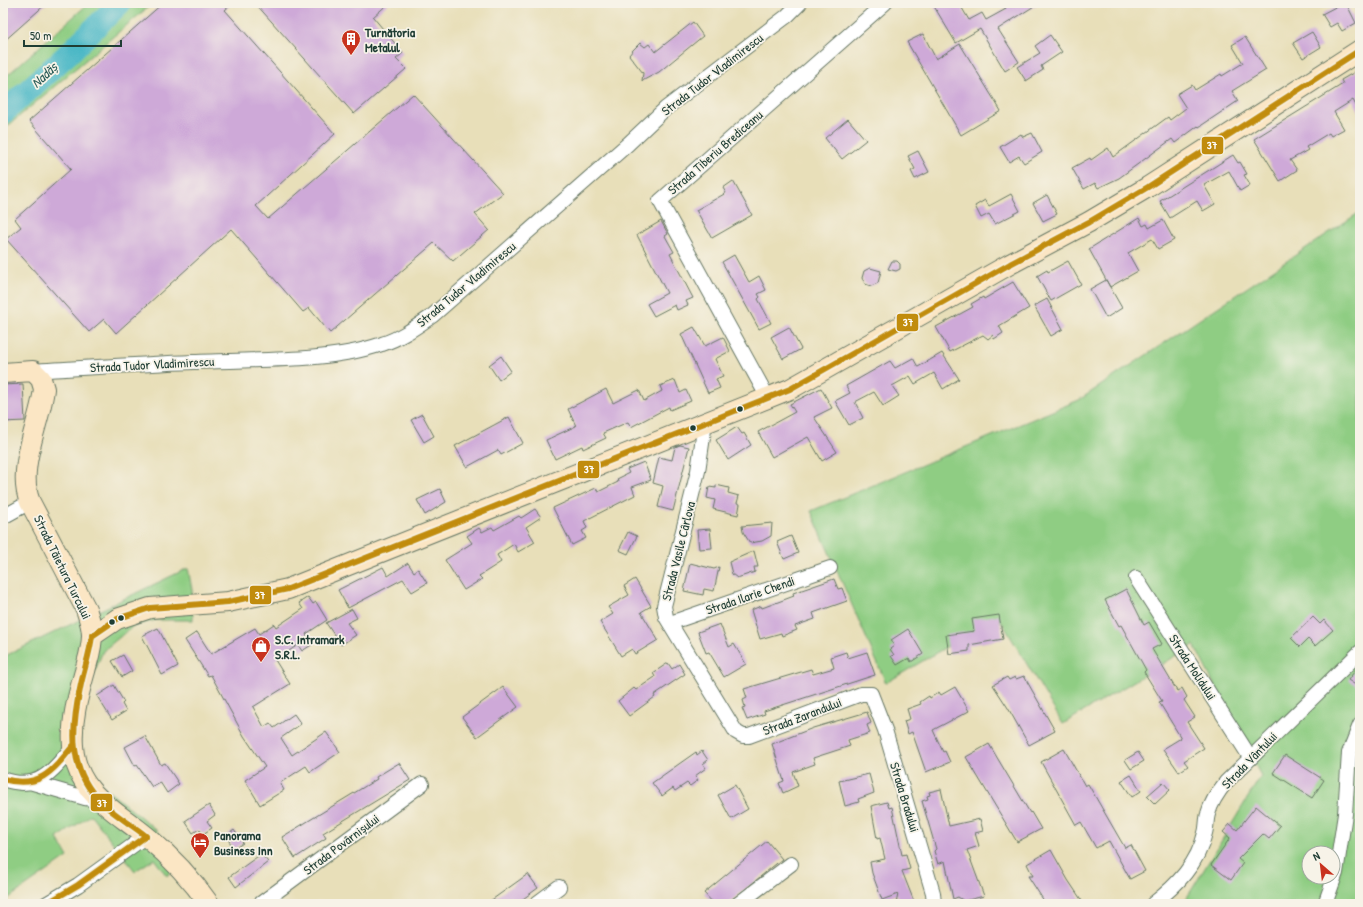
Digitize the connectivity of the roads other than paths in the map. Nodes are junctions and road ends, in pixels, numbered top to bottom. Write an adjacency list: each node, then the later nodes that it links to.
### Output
1 (800, 3): 4 (street, Strada Tudor Vladimirescu)
2 (885, 3): 6 (street, Strada Tiberiu Brediceanu)
3 (1360, 50): 6 (street)
4 (33, 371): 5 (street, Strada Tudor Vladimirescu); 8 (street, Strada Tăietura Turcului)
5 (3, 373)
6 (768, 398): 7 (street)
7 (705, 423): 12 (street, Strada Vasile Cârlova); 13 (street)
8 (30, 502): 9 (street); 13 (street, Strada Tăietura Turcului)
9 (3, 517)
10 (830, 568): 12 (street, Strada Ilarie Chendi)
11 (1136, 578): 19 (street, Strada Molidului)
12 (670, 623): 17 (street, Strada Vasile Cârlova)
13 (92, 636): 18 (street, Strada Tăietura Turcului)
14 (1360, 652): 19 (street, Strada Vântului)
15 (869, 692): 17 (street, Strada Zarandului); 32 (street, Strada Bradului)
16 (1360, 725): 34 (street)
17 (736, 732)
18 (73, 746): 21 (street); 23 (street, Strada Tăietura Turcului)
19 (1250, 757): 33 (street, Strada Vântului)
20 (3, 779): 21 (street)
21 (33, 783): 23 (street)
22 (422, 784): 29 (street, Strada Povârnișului)
23 (99, 800): 24 (street, Strada Tăietura Turcului)
24 (146, 836): 27 (street); 28 (street, Strada Tăietura Turcului)
25 (791, 864): 31 (street)
26 (559, 887): 30 (street)
27 (46, 904)
28 (208, 904)
29 (260, 904)
30 (536, 904)
31 (738, 904)
32 (934, 904)
33 (1153, 904)
34 (1325, 904)

